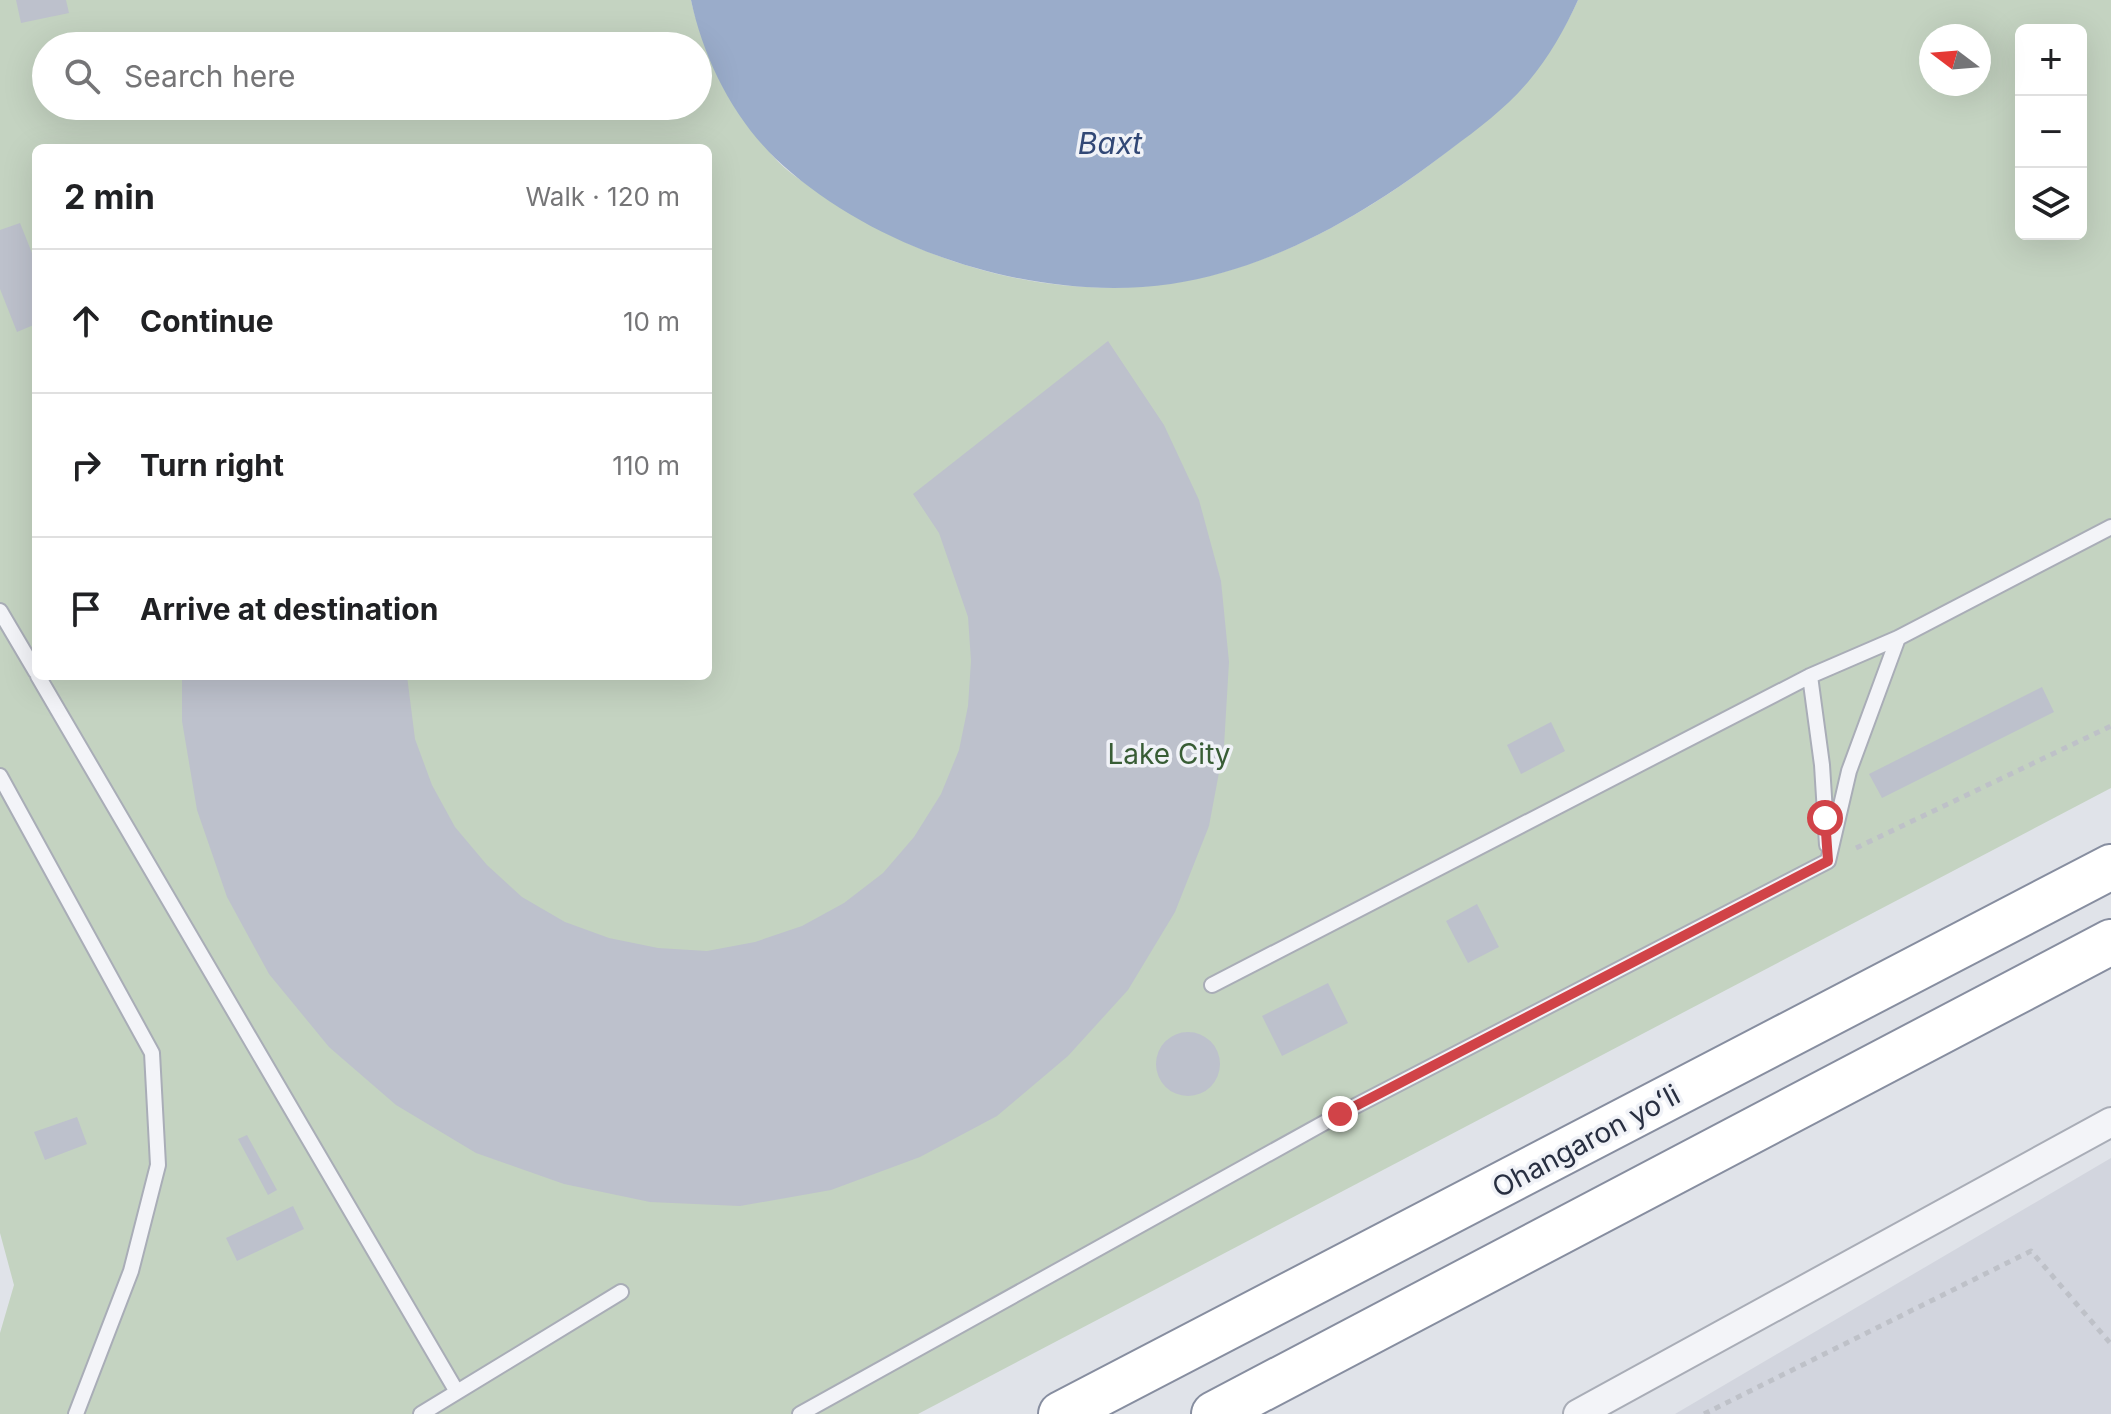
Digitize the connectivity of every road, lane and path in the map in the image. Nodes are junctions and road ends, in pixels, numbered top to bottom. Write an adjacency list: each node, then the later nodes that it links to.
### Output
1 (2111, 527): 3 (lane)
2 (0, 611): 4 (lane)
3 (1898, 638): 5 (lane); 9 (lane)
4 (32, 665)
5 (1810, 676): 9 (lane); 12 (lane)
6 (41, 680): 16 (lane)
7 (2111, 726): 9 (path)
8 (0, 776): 17 (lane)
9 (1828, 861): 19 (lane)
10 (2111, 867): 20 (highway, Ohangaron yoʻli)
11 (2111, 942): 21 (highway)
12 (1212, 985)
13 (2111, 1122): 22 (street)
14 (621, 1292): 16 (lane)
15 (2111, 1344): 23 (path)
16 (457, 1392): 18 (lane)
17 (76, 1414)
18 (421, 1414)
19 (800, 1414)
20 (1061, 1414)
21 (1214, 1414)
22 (1578, 1414)
23 (1704, 1414)

